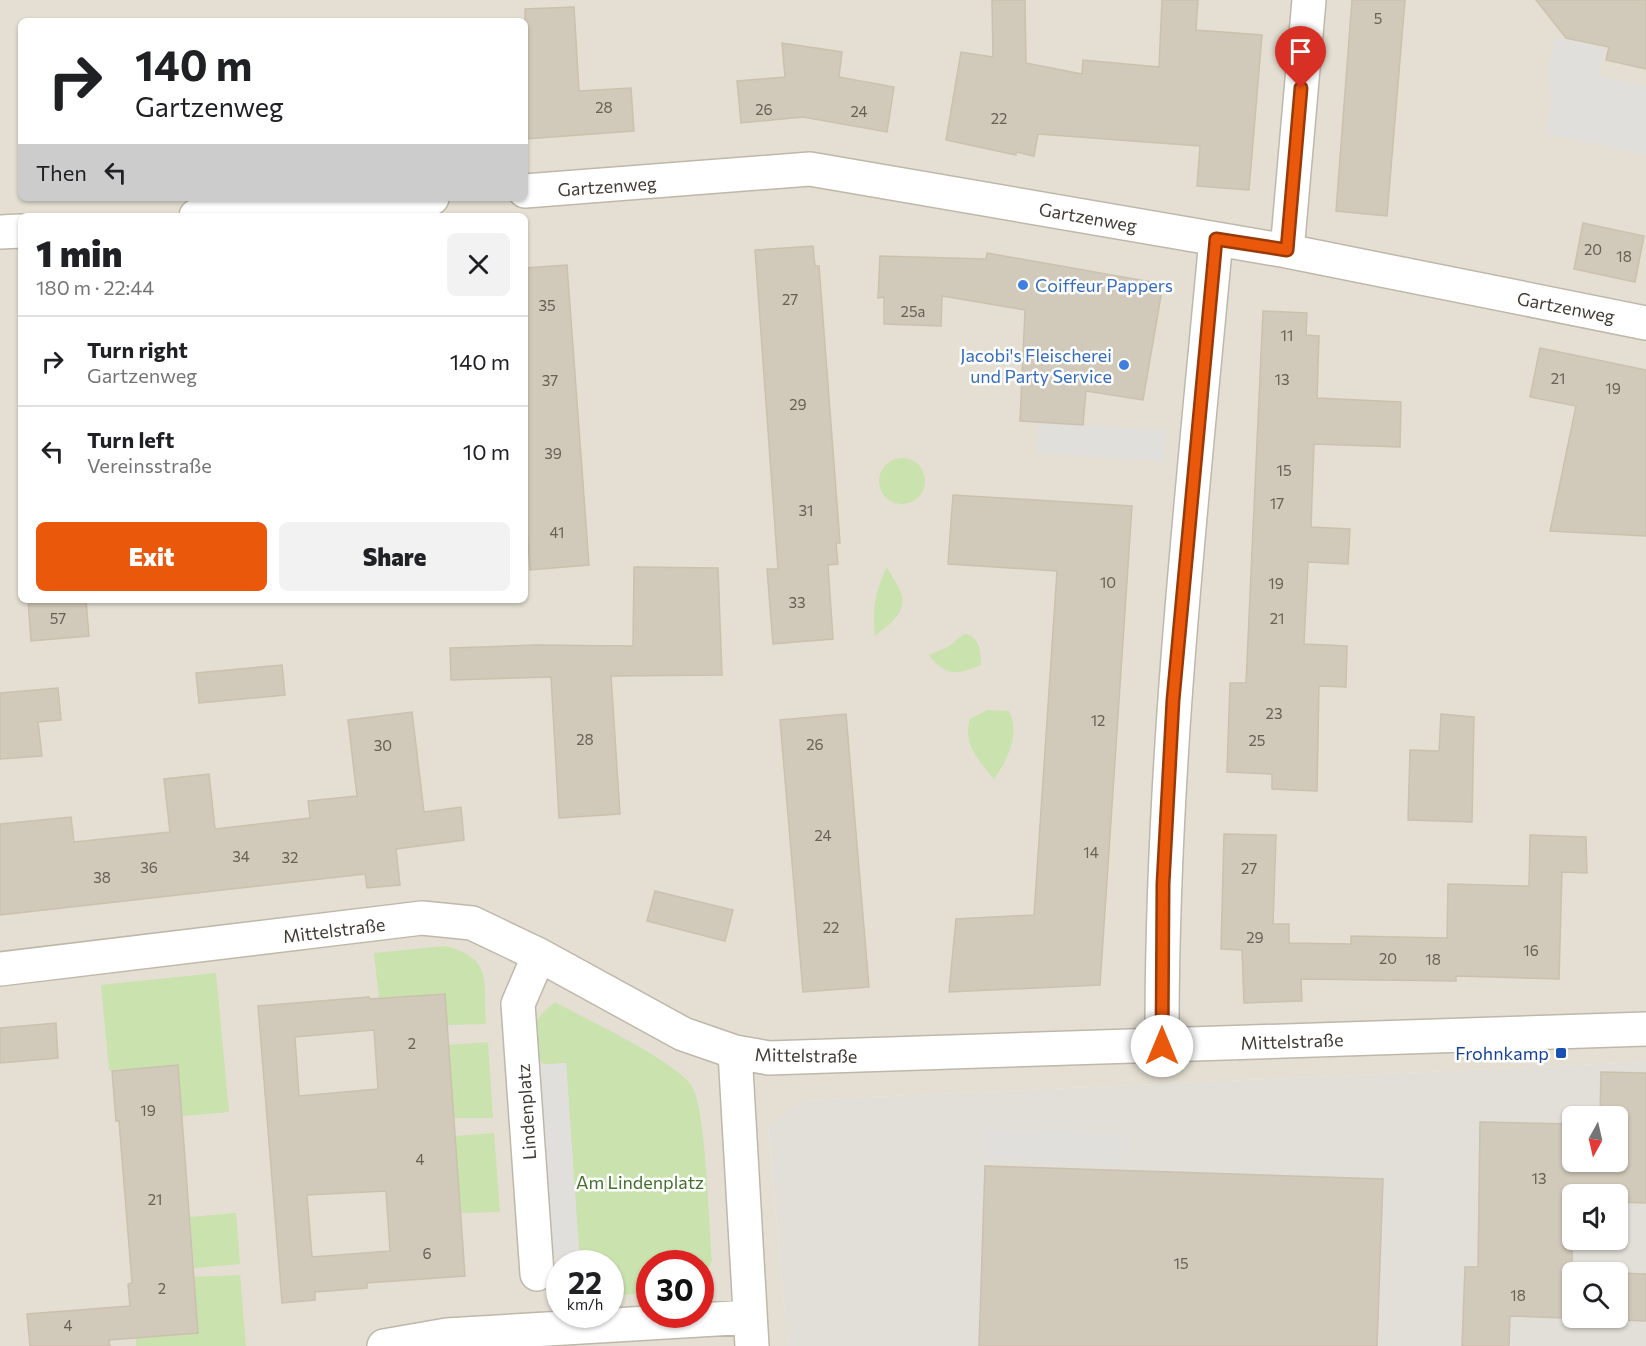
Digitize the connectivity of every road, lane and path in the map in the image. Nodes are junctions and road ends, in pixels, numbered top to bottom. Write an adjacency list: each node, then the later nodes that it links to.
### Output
1 (1309, 0): 8 (street)
2 (528, 191): 7 (street, Gartzenweg)
3 (393, 201): 4 (street)
4 (235, 213)
5 (18, 231): 6 (street)
6 (0, 232)
7 (1216, 239): 8 (street, Gartzenweg); 13 (street)
8 (1287, 250): 9 (street, Gartzenweg)
9 (1646, 323)
10 (538, 955): 11 (street, Mittelstraße); 14 (street, Mittelstraße); 15 (street, Lindenplatz)
11 (0, 969)
12 (1646, 1029): 13 (street, Mittelstraße)
13 (1162, 1046): 14 (street, Mittelstraße)
14 (735, 1052): 16 (street)
15 (537, 1274)
16 (751, 1331): 17 (street)
17 (384, 1346)

